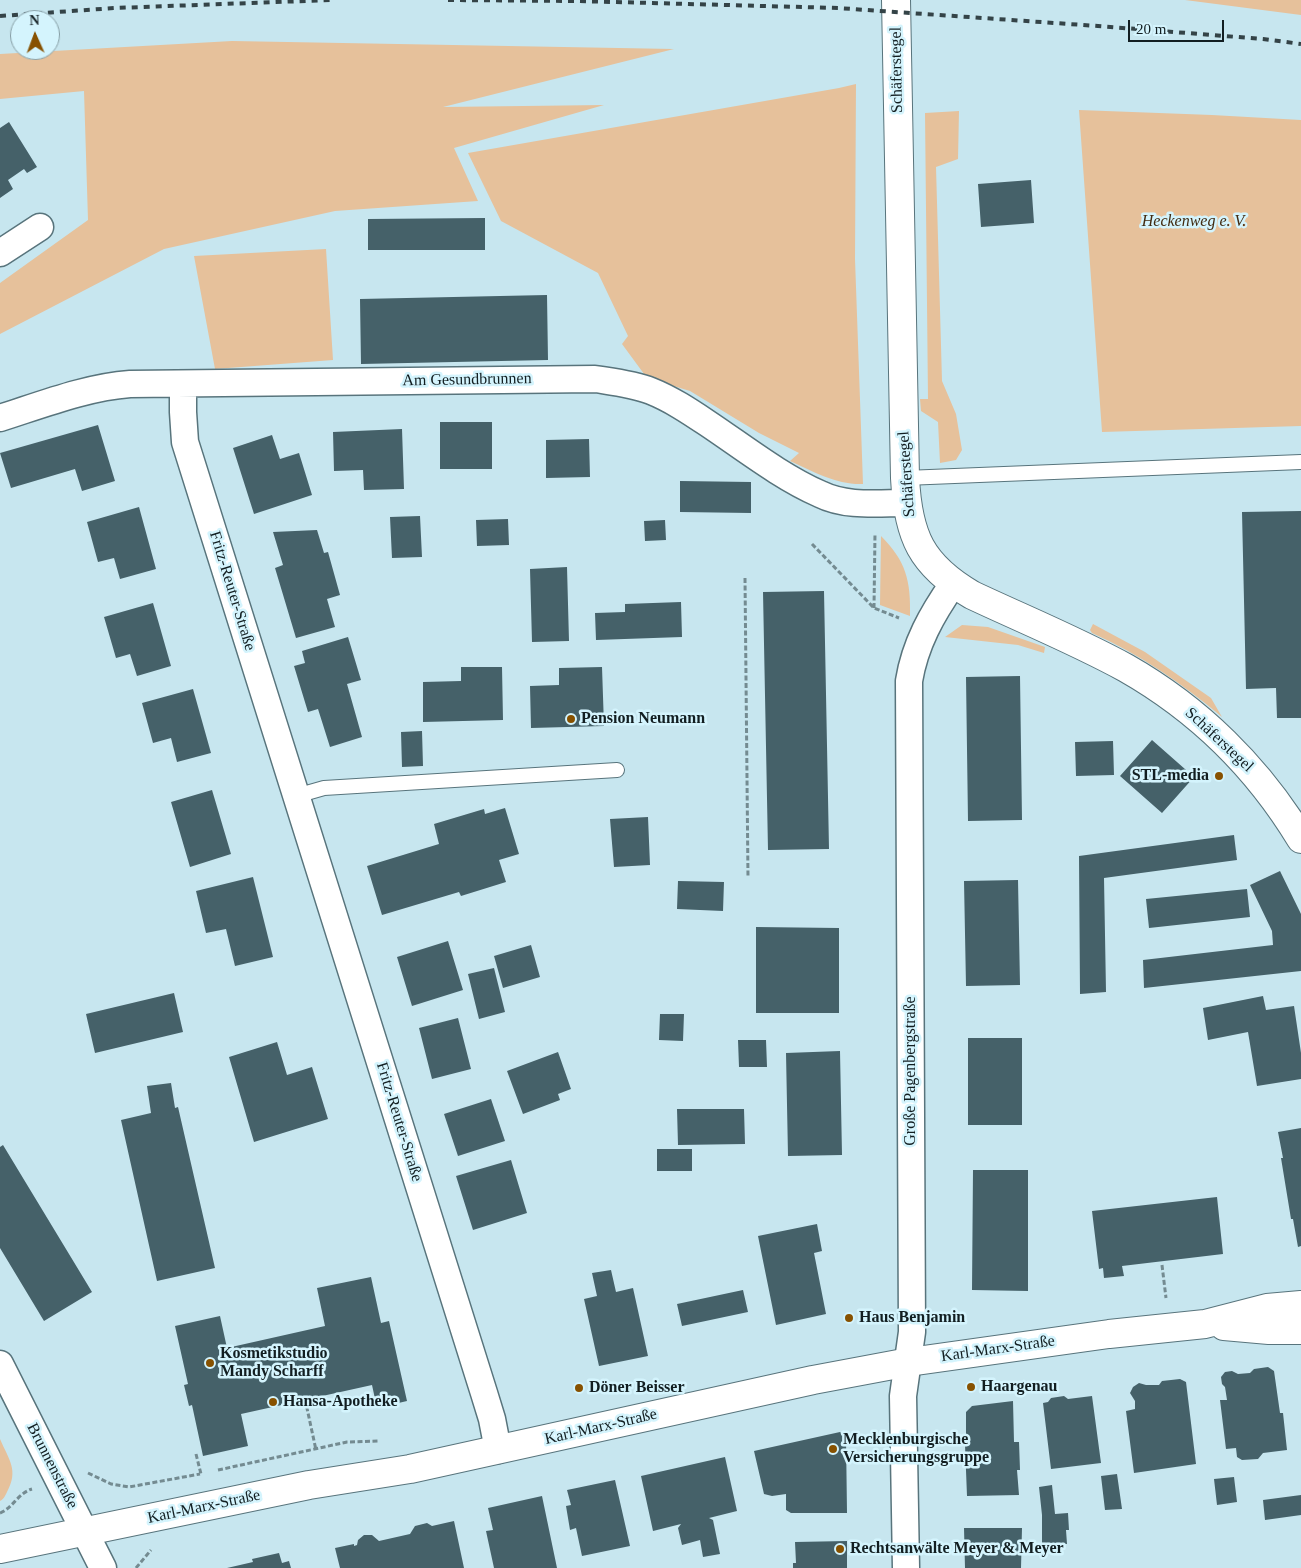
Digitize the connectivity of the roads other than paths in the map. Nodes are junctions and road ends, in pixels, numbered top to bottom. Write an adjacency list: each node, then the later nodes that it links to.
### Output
1 (896, 0): 7 (street, Schäferstegel)
2 (40, 227): 3 (street)
3 (0, 253)
4 (183, 384): 5 (street, Am Gesundbrunnen); 7 (street, Am Gesundbrunnen); 10 (street, Fritz-Reuter-Straße)
5 (0, 418)
6 (1301, 462): 7 (lane)
7 (906, 490): 8 (street, Schäferstegel)
8 (953, 584): 11 (street, Schäferstegel); 15 (street, Große Pagenbergstraße)
9 (617, 770): 10 (lane)
10 (296, 796): 17 (street, Fritz-Reuter-Straße)
11 (1301, 838)
12 (1301, 1305): 13 (street, Karl-Marx-Straße)
13 (1205, 1324): 14 (street, Karl-Marx-Straße); 15 (street, Karl-Marx-Straße)
14 (1301, 1330)
15 (909, 1362): 17 (street, Karl-Marx-Straße); 21 (street, Große Pagenbergstraße)
16 (0, 1364): 18 (street, Brunnenstraße)
17 (498, 1450): 18 (street, Karl-Marx-Straße)
18 (85, 1532): 19 (street, Karl-Marx-Straße); 20 (street, Brunnenstraße)
19 (0, 1549)
20 (103, 1568)
21 (906, 1568)

